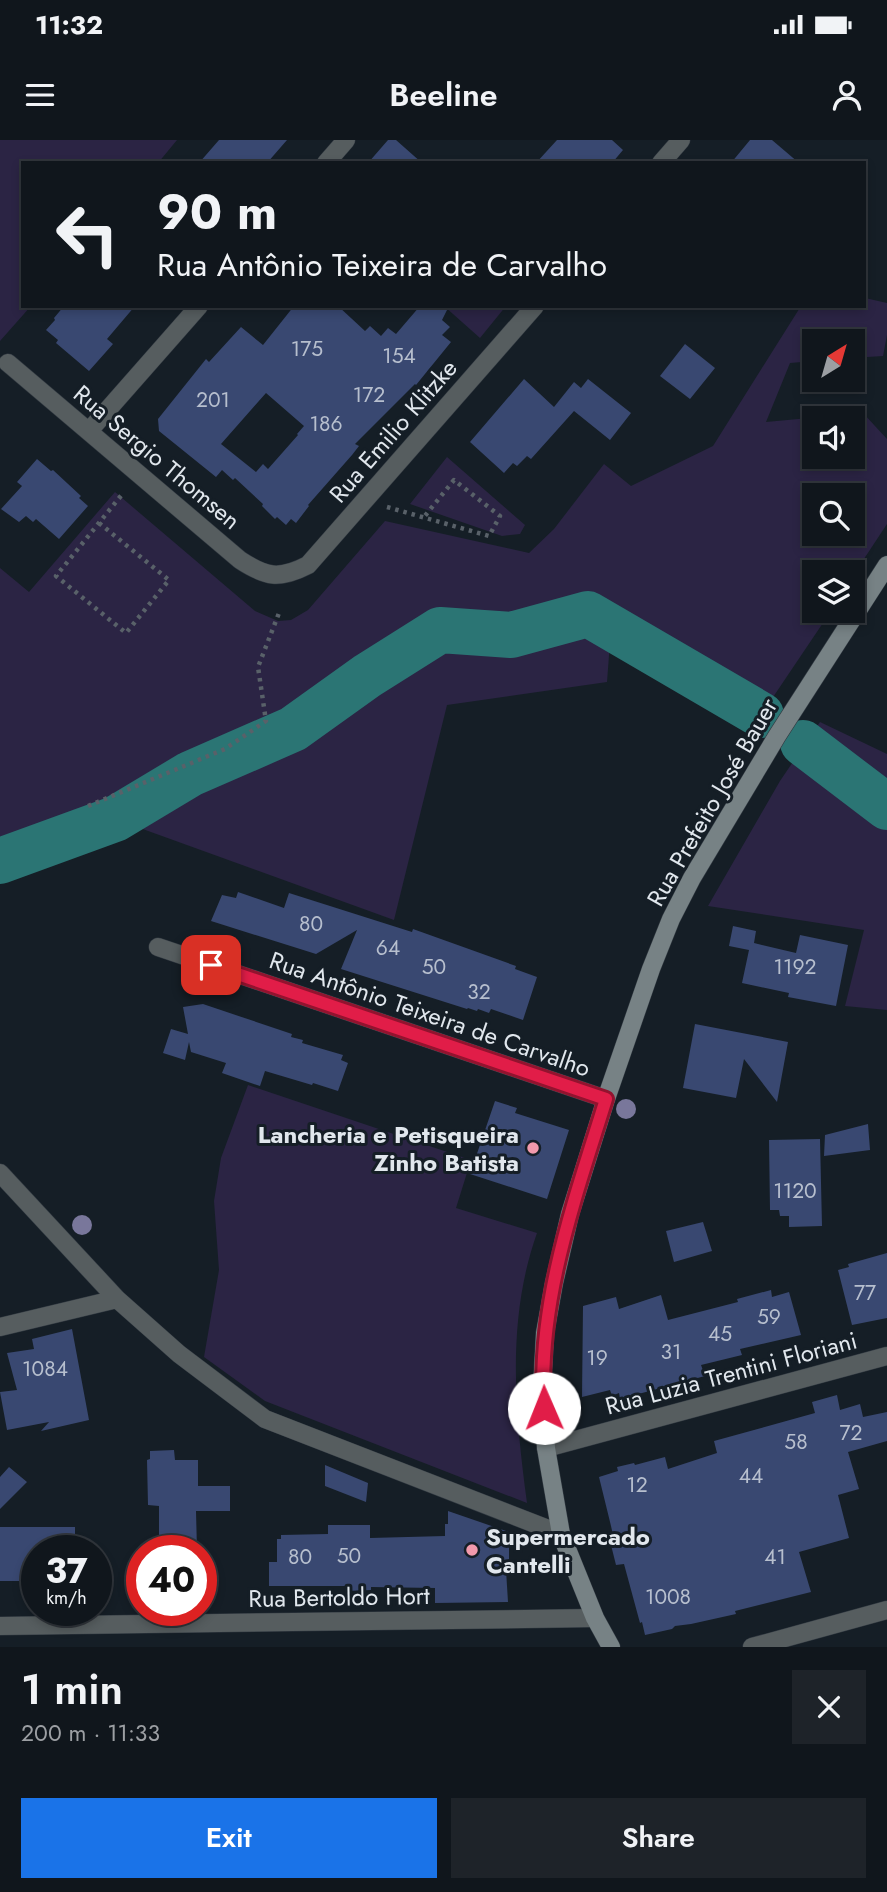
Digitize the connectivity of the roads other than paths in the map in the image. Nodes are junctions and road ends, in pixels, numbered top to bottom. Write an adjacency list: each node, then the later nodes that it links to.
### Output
1 (346, 140): 3 (street)
2 (681, 140): 4 (street)
3 (328, 161)
4 (663, 161)
5 (197, 308): 8 (street)
6 (533, 308): 10 (street, Rua Emilio Klitzke)
7 (8, 363): 8 (street, Rua Sergio Thomsen)
8 (89, 432): 10 (street, Rua Sergio Thomsen)
9 (887, 565): 12 (street, Rua Prefeito José Bauer)
10 (280, 575)
11 (158, 947): 12 (street, Rua Antônio Teixeira de Carvalho)
12 (606, 1099): 17 (street, Rua Prefeito José Bauer)
13 (0, 1173): 14 (street)
14 (117, 1299): 15 (street); 18 (street)
15 (0, 1327)
16 (887, 1356): 17 (street, Rua Luzia Trentini Floriani)
17 (546, 1448): 18 (street, Rua Prefeito José Bauer)
18 (561, 1534): 20 (street, Rua Prefeito José Bauer)
19 (887, 1610): 23 (street)
20 (595, 1618): 21 (street, Rua Bertoldo Hort); 22 (street, Rua Prefeito José Bauer)
21 (0, 1626)
22 (611, 1647)
23 (752, 1647)

